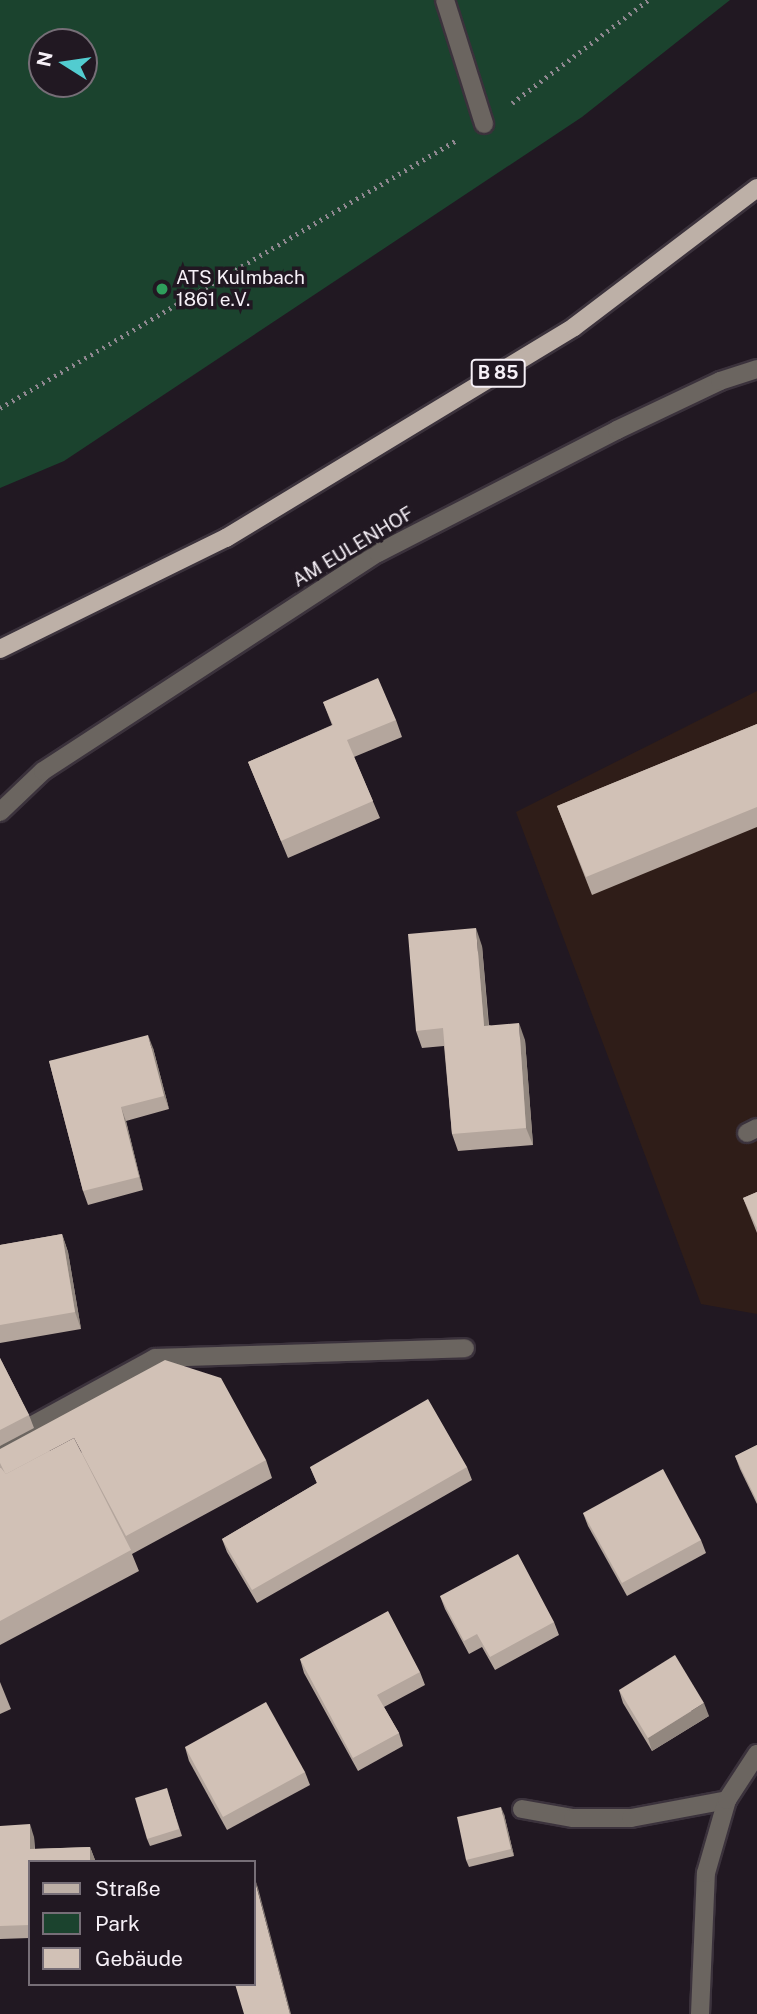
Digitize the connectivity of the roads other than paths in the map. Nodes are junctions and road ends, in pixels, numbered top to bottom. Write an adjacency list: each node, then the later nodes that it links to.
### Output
1 (445, 0): 2 (street)
2 (484, 124)
3 (757, 188): 5 (main road, B 85)
4 (757, 369): 6 (street, AM EULENHOF)
5 (0, 649)
6 (0, 812)
7 (466, 1348): 8 (street)
8 (0, 1443)
9 (757, 1754): 10 (street)
10 (727, 1800): 11 (street); 12 (street)
11 (522, 1809)
12 (701, 2014)

